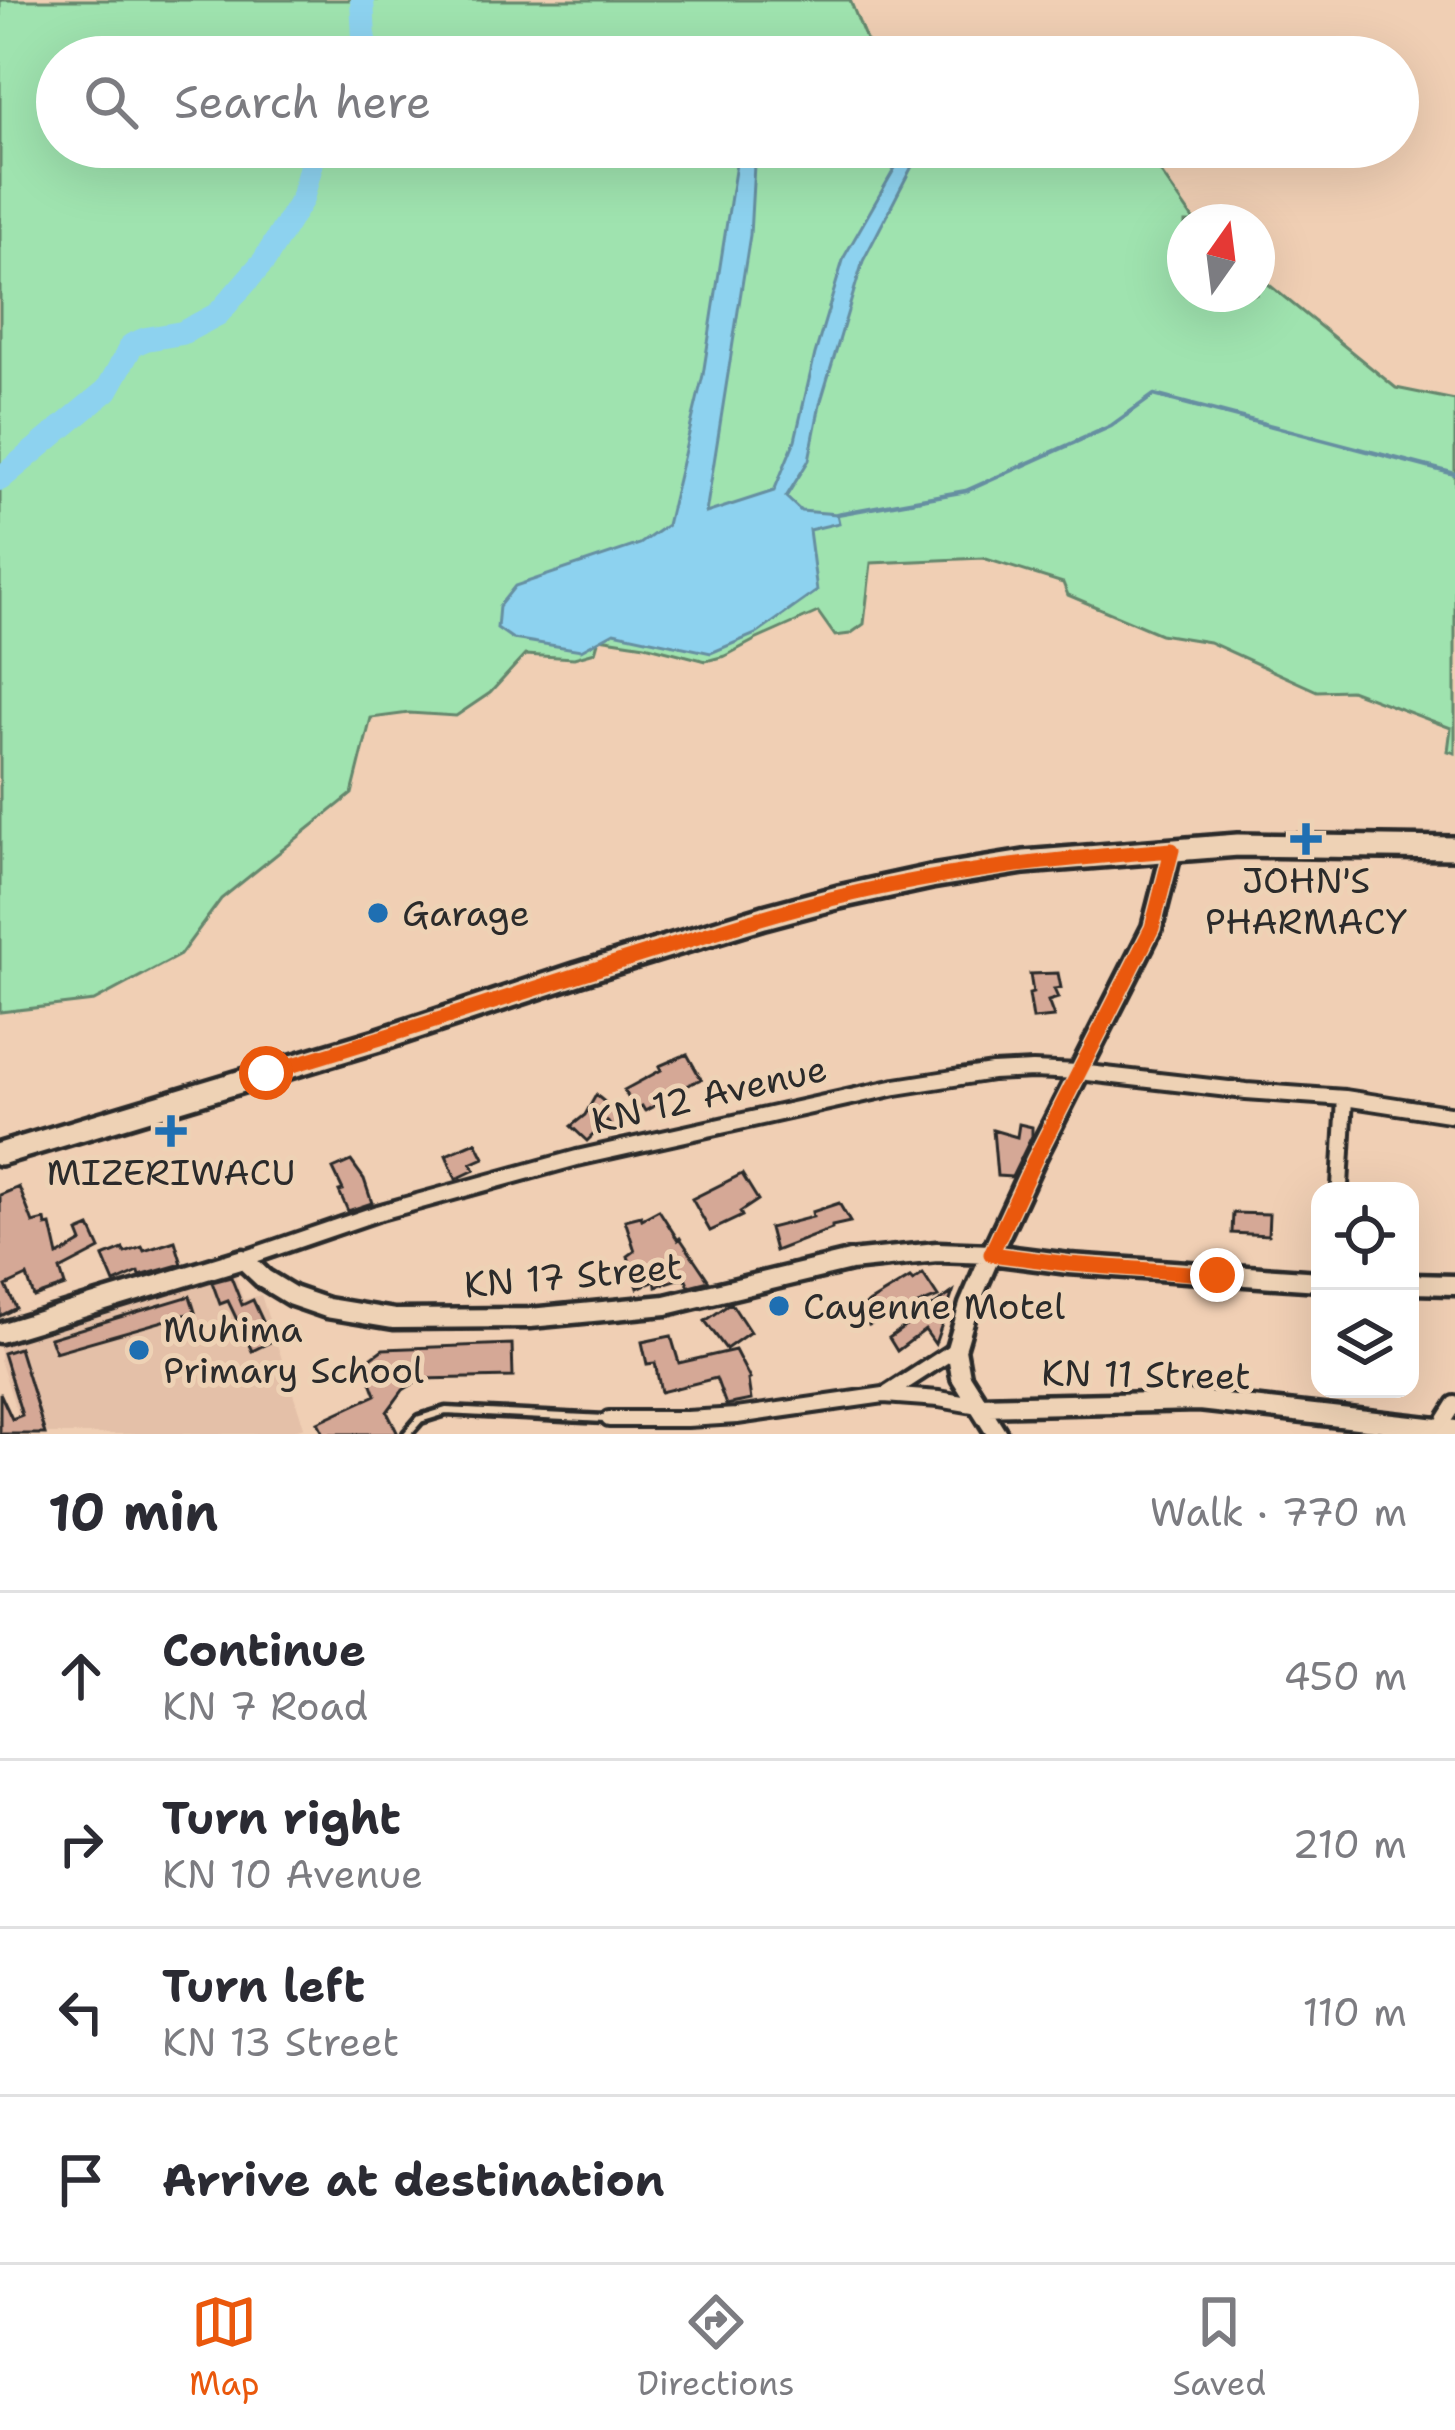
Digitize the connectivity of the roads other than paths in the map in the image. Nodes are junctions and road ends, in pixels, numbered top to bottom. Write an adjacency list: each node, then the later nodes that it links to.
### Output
1 (1455, 848): 2 (main road)
2 (1172, 850): 3 (street); 6 (main road)
3 (1079, 1072): 4 (street, KN 12 Avenue); 8 (street); 9 (street, KN 12 Avenue)
4 (1345, 1098): 5 (street, KN 12 Avenue); 7 (street)
5 (1455, 1114)
6 (0, 1154)
7 (1340, 1182)
8 (991, 1254): 9 (street, KN 17 Street); 10 (street, KN 17 Street); 14 (street)
9 (243, 1259): 13 (street, KN 12 Avenue)
10 (1311, 1279)
11 (1419, 1284): 12 (street)
12 (1455, 1285)
13 (0, 1334)
14 (956, 1349): 15 (street); 17 (street)
15 (884, 1395): 17 (street); 18 (street)
16 (1455, 1405): 19 (street)
17 (979, 1406): 19 (street, KN 11 Street); 21 (street)
18 (609, 1419): 20 (lane)
19 (1443, 1431)
20 (407, 1434)
21 (997, 1434)

